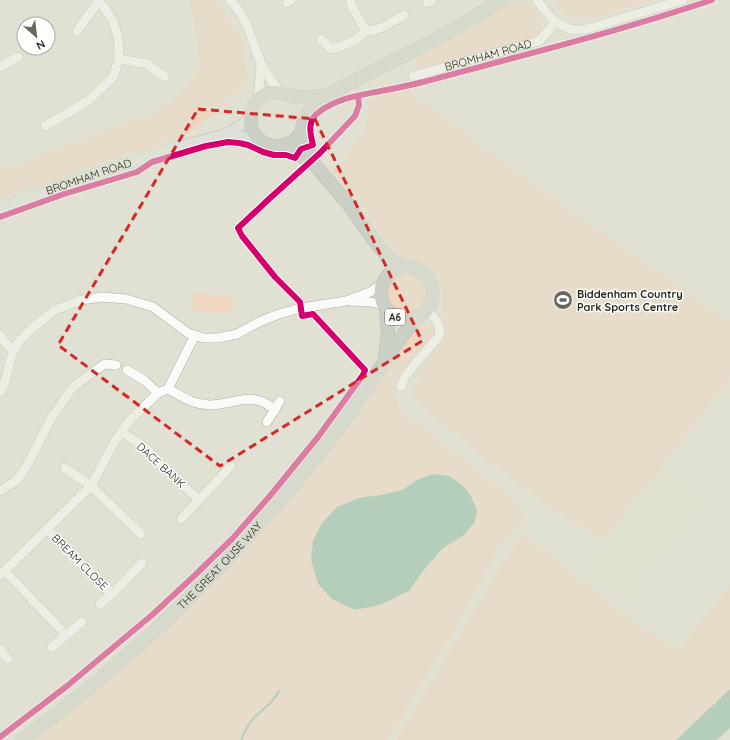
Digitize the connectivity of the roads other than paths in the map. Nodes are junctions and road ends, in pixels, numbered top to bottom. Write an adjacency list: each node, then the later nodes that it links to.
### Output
1 (230, 0): 14 (street)
2 (350, 0): 10 (street)
3 (502, 0): 19 (highway)
4 (537, 0): 8 (street)
5 (683, 0): 8 (street)
6 (97, 1): 9 (street); 13 (street)
7 (404, 15): 10 (street)
8 (555, 22): 16 (street, BROMHAM ROAD)
9 (77, 31)
10 (366, 31): 11 (street)
11 (321, 38)
12 (18, 57): 15 (street)
13 (119, 58): 17 (street); 22 (street)
14 (261, 64): 18 (street); 20 (street)
15 (0, 67)
16 (413, 76)
17 (165, 77)
18 (285, 94): 19 (highway); 20 (highway); 21 (highway)
19 (325, 96): 21 (highway)
20 (253, 108): 23 (main road, BROMHAM ROAD); 24 (highway)
21 (303, 125): 25 (highway); 26 (highway, A6)
22 (45, 126)
23 (224, 135): 24 (main road, BROMHAM ROAD); 27 (main road, BROMHAM ROAD)
24 (259, 140): 25 (highway)
25 (284, 145): 26 (highway, A6)
26 (313, 163): 28 (highway, A6)
27 (0, 208)
28 (380, 247): 29 (highway, A6); 30 (highway, A6)
29 (407, 267): 30 (highway); 33 (highway, A6)
30 (383, 282): 31 (street); 32 (highway, A6)
31 (346, 301): 32 (street); 35 (street)
32 (384, 308): 33 (highway, A6); 37 (highway, THE GREAT OUSE WAY / A6)
33 (422, 314): 37 (highway, THE GREAT OUSE WAY / A6); 40 (street)
34 (0, 335): 36 (street)
35 (195, 335): 36 (street); 41 (street)
36 (13, 351): 42 (street)
37 (385, 360): 65 (highway, THE GREAT OUSE WAY / A6)
38 (116, 365): 51 (street)
39 (127, 370): 43 (street)
40 (402, 387)
41 (168, 389): 43 (street); 45 (street)
42 (0, 392)
43 (158, 393): 47 (street)
44 (280, 401): 45 (street)
45 (275, 410): 46 (street)
46 (267, 422)
47 (122, 432): 50 (street); 52 (street, DACE BANK)
48 (230, 466): 52 (street)
49 (65, 468): 50 (street)
50 (91, 486): 54 (street); 55 (street)
51 (0, 491)
52 (199, 500): 53 (street)
53 (180, 519)
54 (48, 530): 57 (street); 58 (street, BREAM CLOSE)
55 (141, 534)
56 (142, 563): 58 (street, BREAM CLOSE)
57 (3, 573): 61 (street)
58 (112, 594): 59 (street, BREAM CLOSE)
59 (100, 604)
60 (82, 622): 61 (street)
61 (66, 635): 62 (street)
62 (52, 647)
63 (0, 649): 64 (street)
64 (8, 659)
65 (22, 740)

